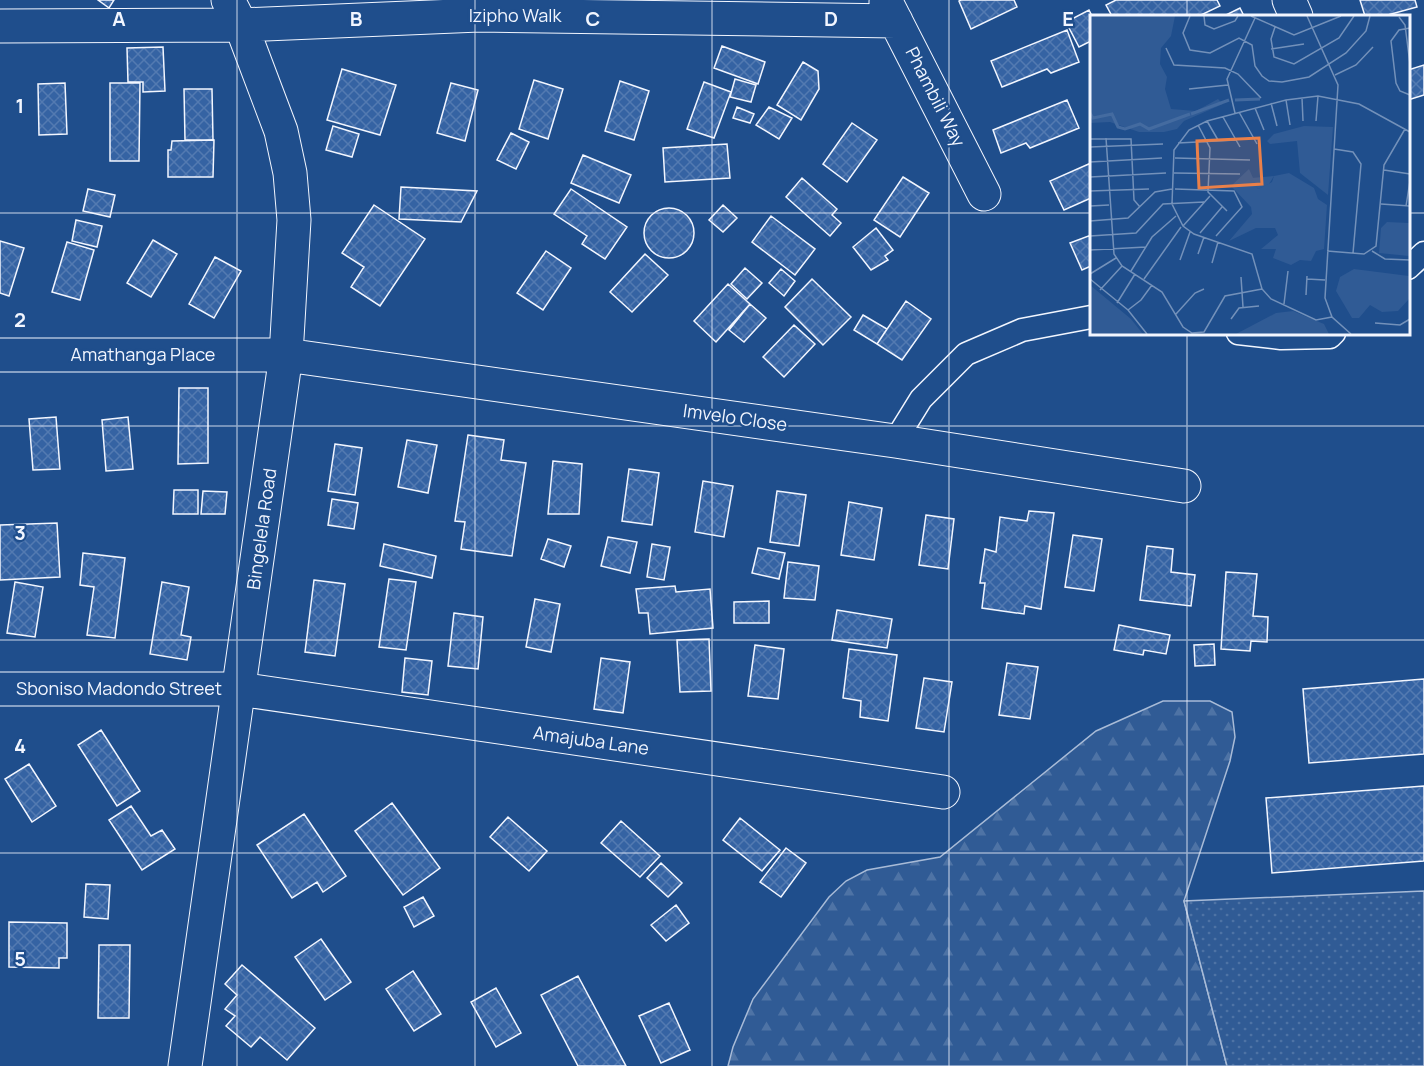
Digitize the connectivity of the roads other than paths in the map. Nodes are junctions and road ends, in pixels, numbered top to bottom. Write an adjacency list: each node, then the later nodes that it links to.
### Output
1 (1289, 0): 5 (street)
2 (476, 7): 3 (street, Izipho Walk); 4 (street, Izipho Walk)
3 (891, 11): 7 (street, Phambili Way)
4 (235, 12): 6 (street, Izipho Walk); 14 (street, Bingelela Road)
5 (1296, 15)
6 (0, 26)
7 (984, 194)
8 (1424, 253): 9 (lane)
9 (1409, 266)
10 (1090, 317): 15 (lane)
11 (1247, 334): 12 (lane)
12 (1333, 334)
13 (0, 355): 14 (street, Amathanga Place)
14 (286, 355): 15 (street, Imvelo Close); 18 (street, Bingelela Road)
15 (895, 441): 16 (street, Imvelo Close)
16 (1184, 486)
17 (0, 689): 18 (street, Sboniso Madondo Street)
18 (239, 689): 19 (street, Amajuba Lane); 20 (street, Bingelela Road)
19 (943, 792)
20 (185, 1066)

